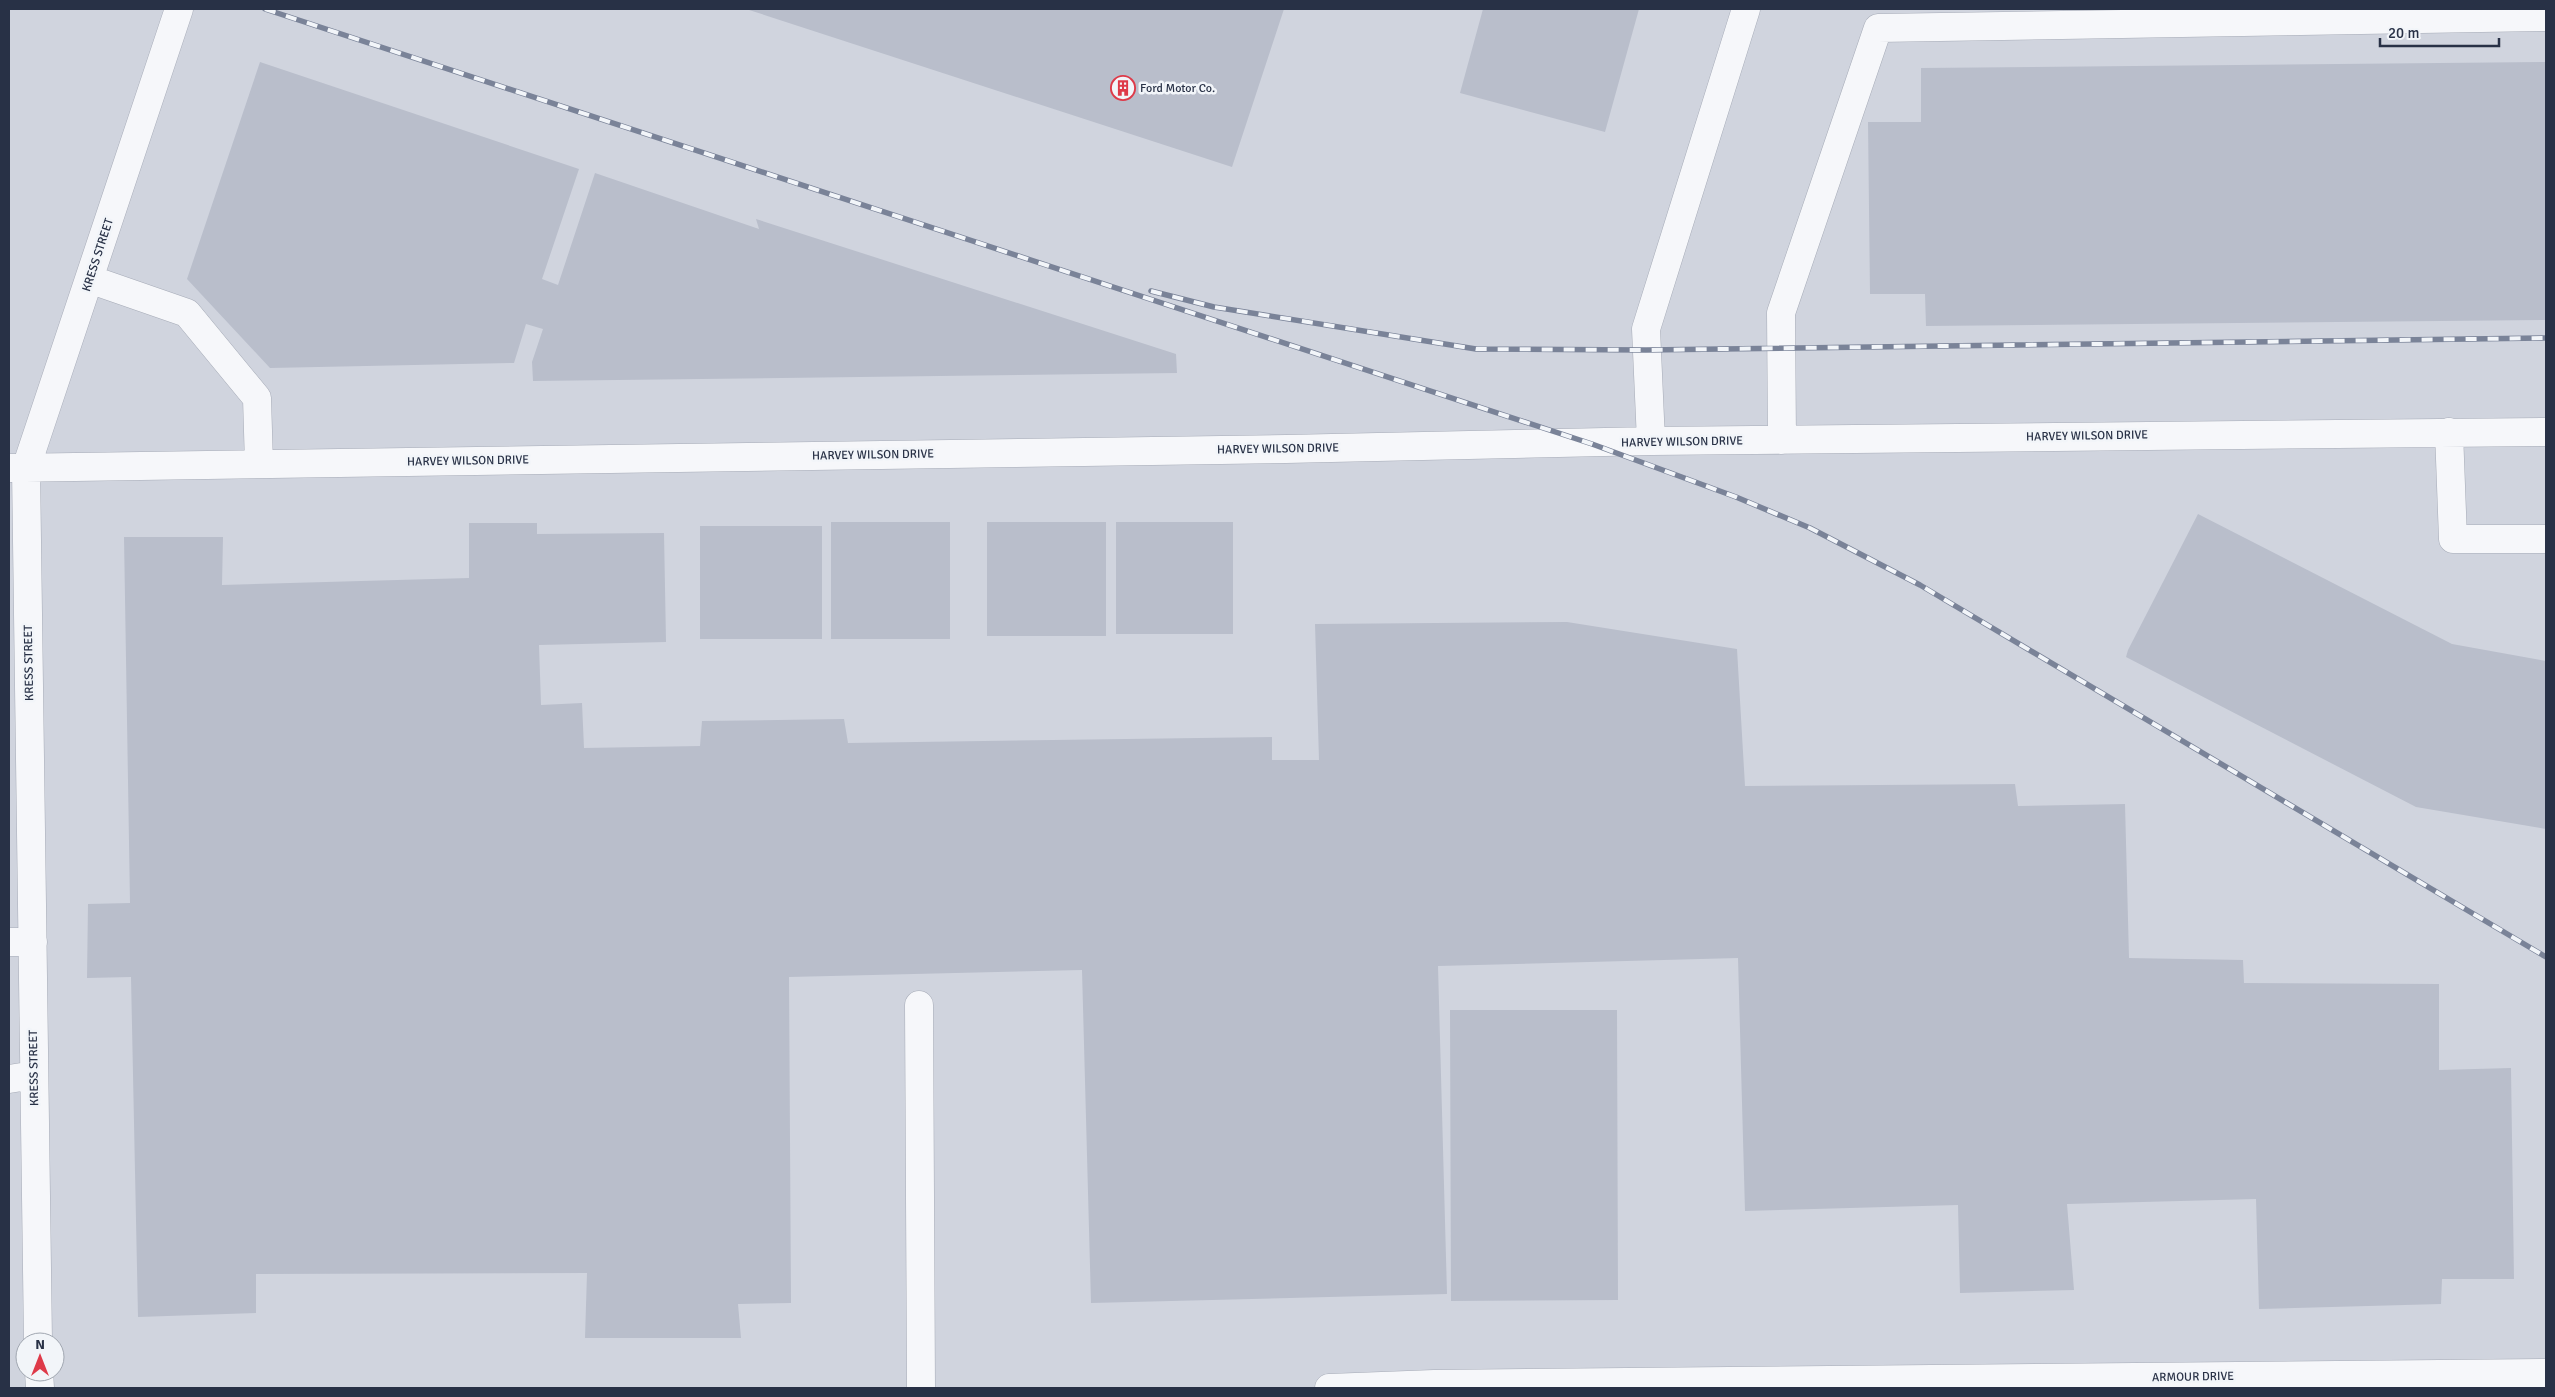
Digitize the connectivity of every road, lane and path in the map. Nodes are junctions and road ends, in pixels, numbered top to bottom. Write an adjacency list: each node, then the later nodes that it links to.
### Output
1 (179, 9): 4 (street, KRESS STREET)
2 (1746, 9): 8 (street)
3 (2546, 17): 7 (street)
4 (89, 279): 9 (street); 10 (street, KRESS STREET)
5 (2449, 432): 6 (street, HARVEY WILSON DRIVE); 7 (street, HARVEY WILSON DRIVE); 11 (street)
6 (2546, 432)
7 (1782, 440): 8 (street, HARVEY WILSON DRIVE)
8 (1650, 441): 9 (street, HARVEY WILSON DRIVE)
9 (259, 464): 10 (street, HARVEY WILSON DRIVE)
10 (17, 468): 12 (street, KRESS STREET)
11 (2546, 539)
12 (21, 942): 14 (street, KRESS STREET)
13 (919, 1005): 19 (street)
14 (21, 1077): 15 (street, KRESS STREET)
15 (37, 1332)
16 (2546, 1373): 17 (street, ARMOUR DRIVE)
17 (1987, 1383): 18 (street, ARMOUR DRIVE)
18 (1761, 1384): 20 (street, ARMOUR DRIVE)
19 (920, 1388)
20 (1329, 1388)

